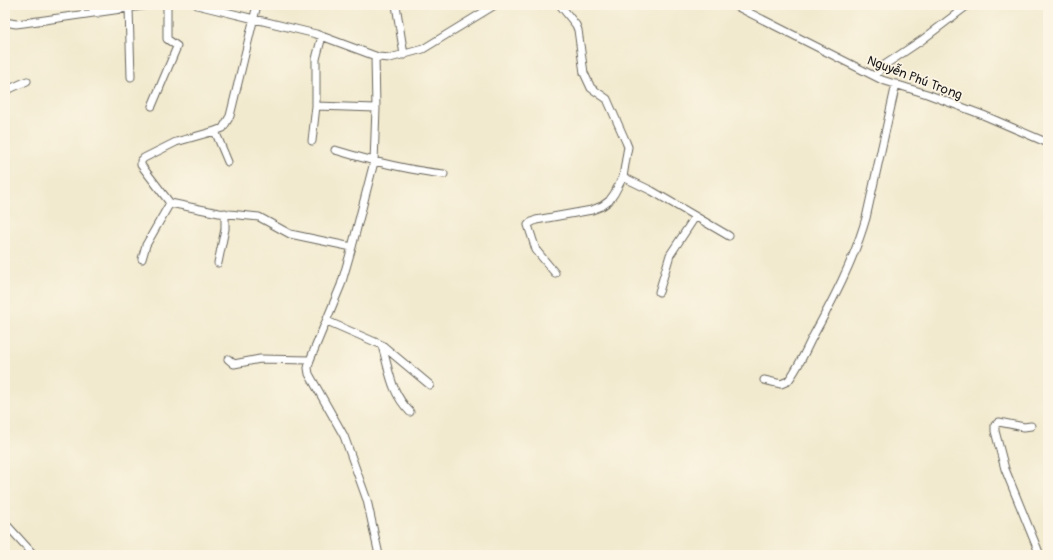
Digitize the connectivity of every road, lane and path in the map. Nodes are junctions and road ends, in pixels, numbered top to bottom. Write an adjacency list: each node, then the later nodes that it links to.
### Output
1 (89, 5): 12 (street)
2 (149, 5): 11 (street)
3 (167, 5): 23 (street)
4 (196, 5): 13 (street)
5 (257, 5): 13 (street)
6 (396, 5): 16 (street)
7 (495, 5): 16 (street)
8 (560, 5): 33 (street)
9 (734, 5): 18 (street, Nguyễn Phú Trọng)
10 (968, 5): 18 (street)
11 (129, 8): 12 (street); 19 (street)
12 (98, 13): 14 (street)
13 (253, 18): 15 (street); 26 (street)
14 (5, 22)
15 (322, 36): 17 (street); 24 (street)
16 (404, 55): 17 (street)
17 (375, 56): 25 (street)
18 (875, 76): 21 (street, Nguyễn Phú Trọng)
19 (131, 77)
20 (27, 81): 22 (street)
21 (896, 84): 28 (street, Nguyễn Phú Trọng); 47 (street)
22 (5, 90)
23 (152, 106)
24 (316, 106): 25 (street); 27 (street)
25 (376, 108): 31 (street)
26 (215, 131): 30 (street); 34 (street)
27 (312, 141)
28 (1048, 143)
29 (335, 150): 31 (street)
30 (228, 162)
31 (374, 162): 32 (street); 38 (street)
32 (444, 174)
33 (623, 177): 36 (street); 41 (street)
34 (170, 203): 35 (street); 39 (street)
35 (225, 214): 38 (street); 40 (street)
36 (695, 217): 37 (street); 42 (street)
37 (729, 236)
38 (352, 247): 43 (street)
39 (142, 260)
40 (218, 263)
41 (556, 272)
42 (659, 292)
43 (327, 321): 44 (street); 46 (street)
44 (382, 345): 48 (street); 49 (street)
45 (228, 359): 46 (street)
46 (310, 360): 53 (street)
47 (764, 380)
48 (430, 384)
49 (410, 412)
50 (1031, 426): 54 (street)
51 (5, 523): 52 (street)
52 (34, 555)
53 (379, 555)
54 (1040, 555)

